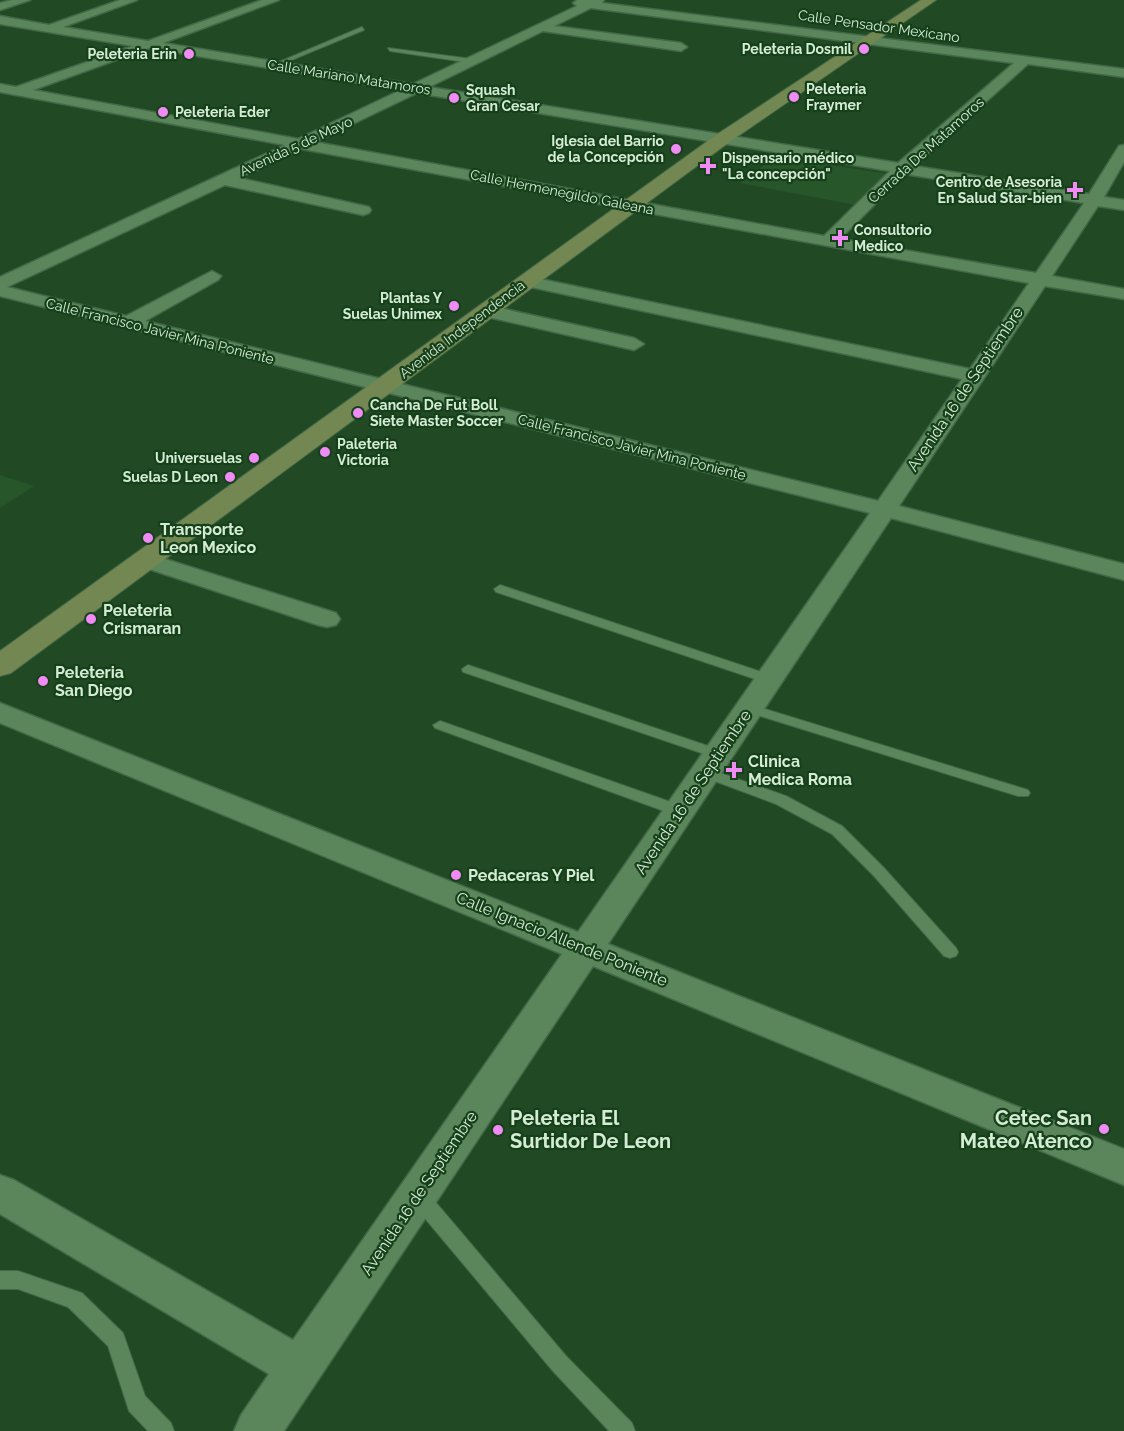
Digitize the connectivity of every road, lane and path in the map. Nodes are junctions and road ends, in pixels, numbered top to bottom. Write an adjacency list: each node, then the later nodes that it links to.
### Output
1 (6, 0): 9 (street)
2 (24, 0): 11 (street)
3 (93, 0): 14 (street)
4 (131, 0): 16 (street)
5 (273, 0): 19 (street)
6 (645, 0): 12 (street)
7 (930, 0): 18 (main road, Avenida Independencia)
8 (569, 1): 10 (street, Calle Pensador Mexicano)
9 (0, 2)
10 (594, 2): 12 (street, Calle Pensador Mexicano); 15 (street, Avenida 5 de Mayo)
11 (0, 8)
12 (632, 8): 18 (street, Calle Pensador Mexicano)
13 (0, 20): 14 (street, Calle Mariano Matamoros)
14 (21, 23): 16 (street, Calle Mariano Matamoros)
15 (539, 27): 20 (street); 23 (street, Avenida 5 de Mayo)
16 (49, 28): 19 (street, Calle Mariano Matamoros)
17 (362, 29): 24 (lane)
18 (872, 40): 22 (street, Calle Pensador Mexicano); 30 (main road, Avenida Independencia)
19 (152, 45): 24 (street, Calle Mariano Matamoros); 28 (street)
20 (681, 47)
21 (390, 49): 23 (lane)
22 (1025, 60): 25 (street, Calle Pensador Mexicano); 33 (street, Cerrada De Matamoros)
23 (472, 61): 27 (street, Avenida 5 de Mayo)
24 (274, 65): 27 (street, Calle Mariano Matamoros)
25 (1124, 73)
26 (0, 88): 28 (street, Calle Hermenegildo Galeana)
27 (416, 88): 30 (street, Calle Mariano Matamoros); 31 (street, Avenida 5 de Mayo)
28 (17, 92): 29 (street); 31 (street, Calle Hermenegildo Galeana)
29 (0, 98)
30 (722, 139): 33 (street, Calle Mariano Matamoros); 37 (main road, Avenida Independencia)
31 (302, 143): 34 (street, Avenida 5 de Mayo); 37 (street, Calle Hermenegildo Galeana)
32 (1124, 149): 36 (street, Avenida 16 de Septiembre)
33 (903, 168): 36 (street, Calle Mariano Matamoros); 40 (street, Cerrada De Matamoros)
34 (224, 180): 39 (street); 44 (street, Avenida 5 de Mayo)
35 (1124, 182): 36 (street)
36 (1099, 189): 38 (street, Calle Mariano Matamoros); 42 (street, Avenida 16 de Septiembre)
37 (632, 204): 40 (street, Calle Hermenegildo Galeana); 43 (main road, Avenida Independencia)
38 (1124, 205)
39 (363, 210)
40 (828, 242): 42 (street, Calle Hermenegildo Galeana)
41 (212, 276): 48 (street)
42 (1040, 279): 46 (street, Calle Hermenegildo Galeana); 50 (street, Avenida 16 de Septiembre)
43 (526, 281): 47 (main road, Avenida Independencia); 50 (street)
44 (0, 284)
45 (0, 291): 48 (street, Calle Francisco Javier Mina Poniente)
46 (1124, 294)
47 (486, 311): 49 (street); 51 (main road, Avenida Independencia)
48 (126, 324): 51 (street, Calle Francisco Javier Mina Poniente)
49 (634, 344)
50 (975, 376): 52 (street, Avenida 16 de Septiembre)
51 (386, 387): 52 (street, Calle Francisco Javier Mina Poniente); 53 (main road, Avenida Independencia)
52 (883, 509): 54 (street, Calle Francisco Javier Mina Poniente); 59 (street, Avenida 16 de Septiembre)
53 (146, 560): 56 (street); 57 (main road, Avenida Independencia)
54 (1124, 572)
55 (500, 589): 59 (lane)
56 (327, 619)
57 (0, 666)
58 (468, 669): 63 (lane)
59 (769, 679): 60 (street, Avenida 16 de Septiembre)
60 (749, 708): 63 (street, Avenida 16 de Septiembre); 64 (lane)
61 (0, 712): 66 (street, Calle Ignacio Allende Poniente)
62 (440, 724): 65 (lane)
63 (712, 763): 65 (street, Avenida 16 de Septiembre); 67 (lane)
64 (1023, 793)
65 (680, 811): 66 (street, Avenida 16 de Septiembre)
66 (587, 949): 68 (street, Calle Ignacio Allende Poniente); 70 (street, Avenida 16 de Septiembre)
67 (950, 952)
68 (1124, 1167)
69 (0, 1193): 72 (street)
70 (418, 1196): 72 (street, Avenida 16 de Septiembre); 75 (lane)
71 (0, 1280): 73 (lane)
72 (300, 1368): 74 (street, Avenida 16 de Septiembre)
73 (163, 1431)
74 (256, 1431)
75 (624, 1431)

